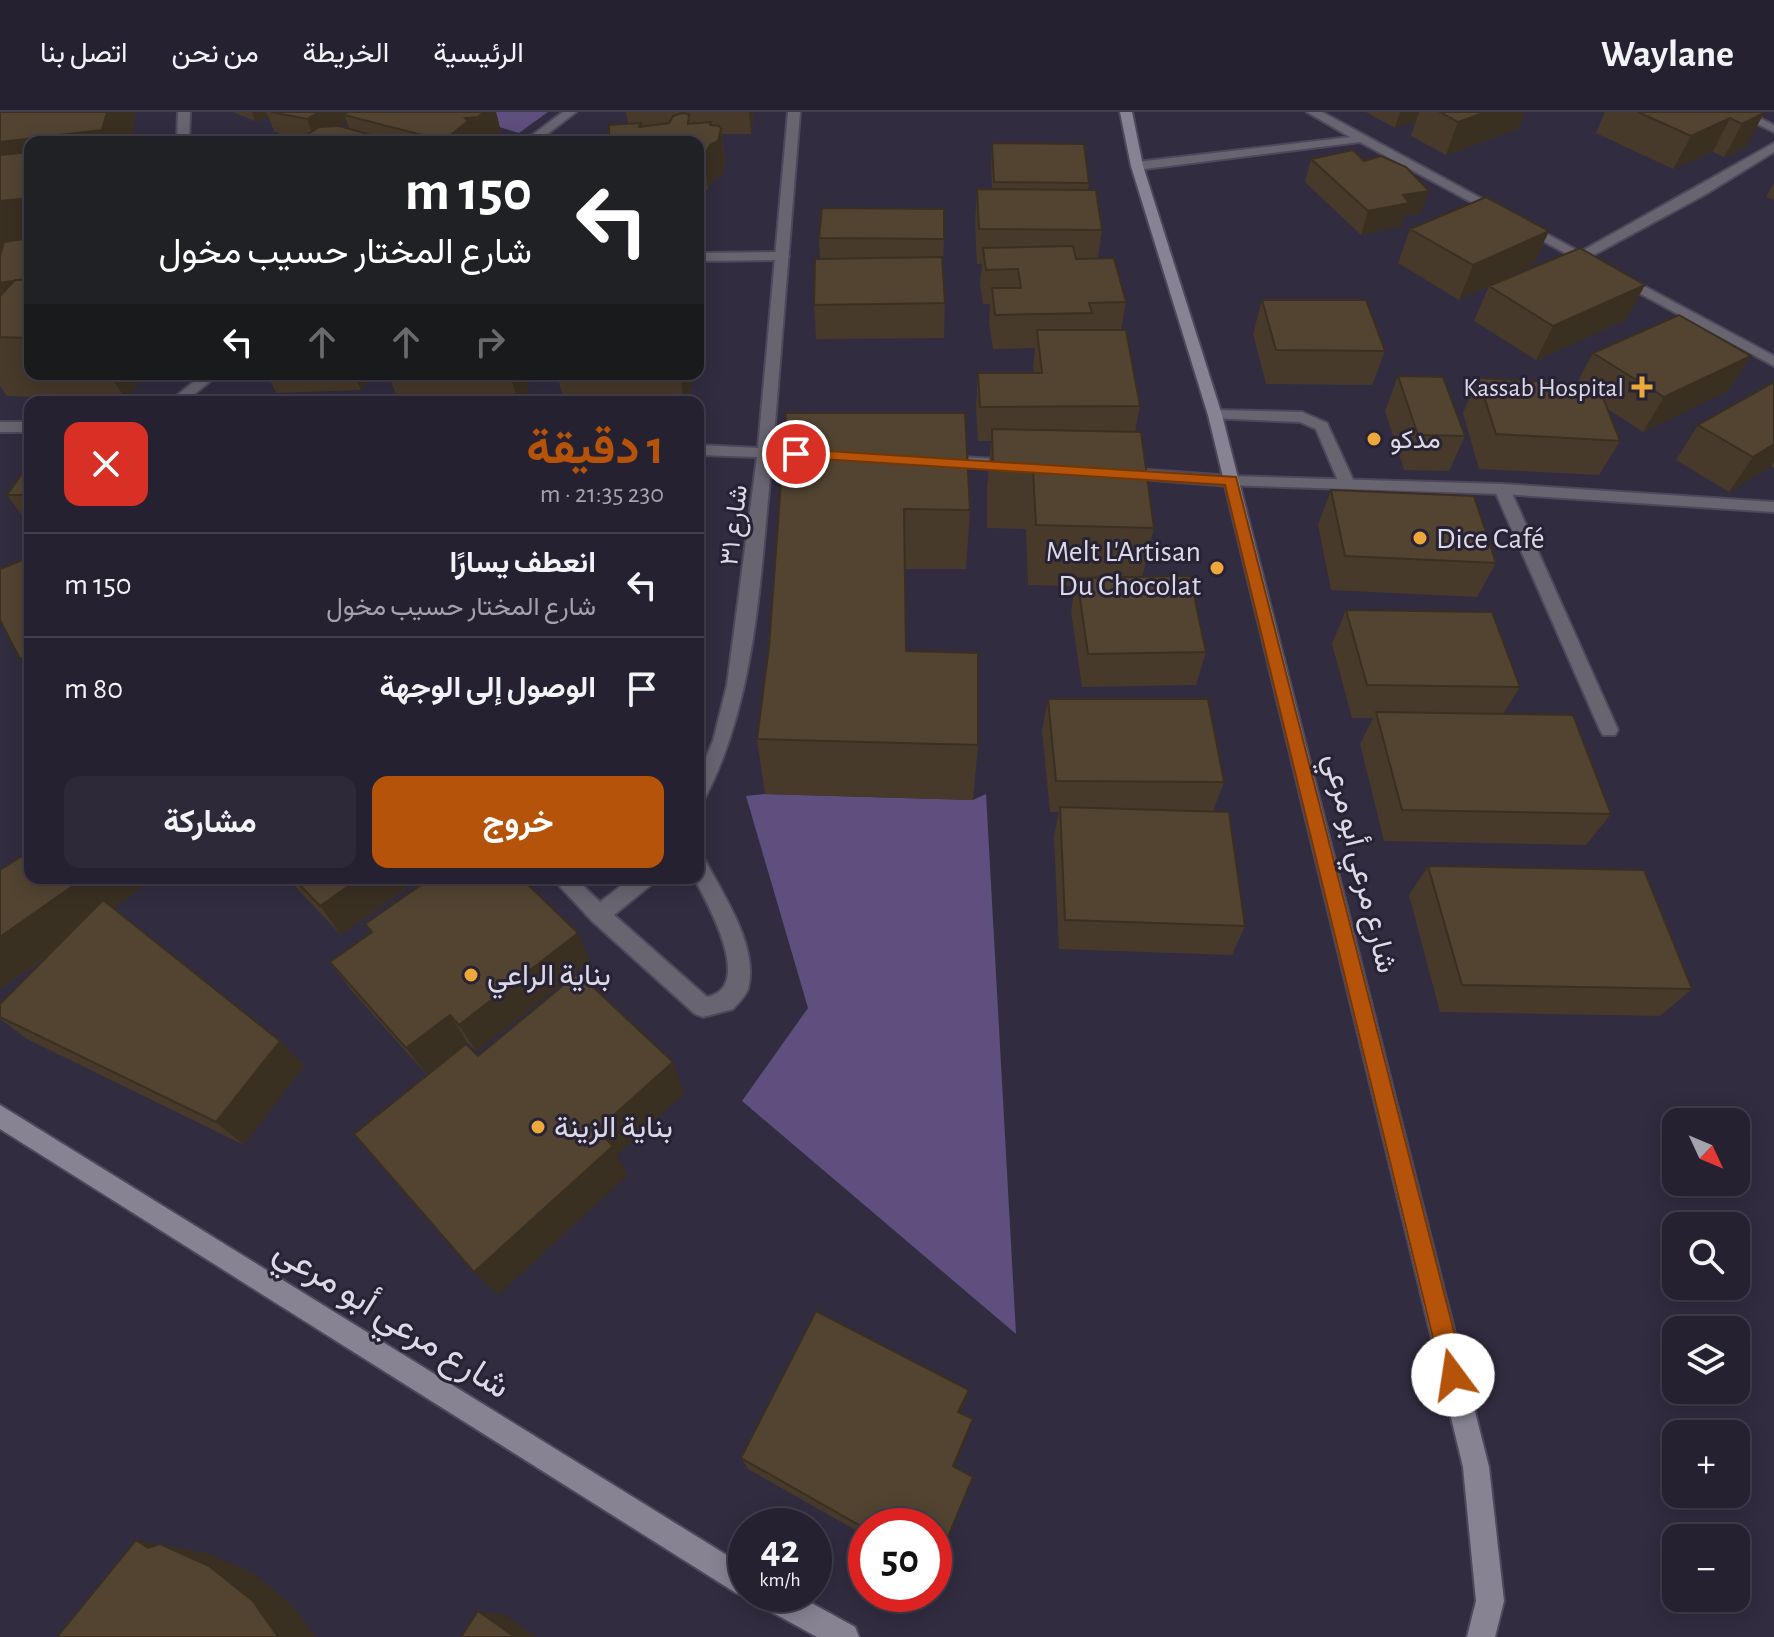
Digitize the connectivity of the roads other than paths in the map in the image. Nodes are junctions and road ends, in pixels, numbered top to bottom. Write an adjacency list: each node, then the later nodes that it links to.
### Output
1 (184, 112): 8 (street)
2 (570, 112): 9 (street)
3 (794, 112): 13 (street, شارع ٣١)
4 (1126, 112): 12 (main road, شارع مرعي أبو مرعي)
5 (1313, 112): 10 (street)
6 (1738, 112): 7 (street)
7 (1774, 129)
8 (183, 136)
9 (537, 136)
10 (1359, 139): 12 (street); 15 (street)
11 (1774, 147): 15 (street)
12 (1137, 166): 19 (main road, شارع مرعي أبو مرعي)
13 (782, 256): 14 (street); 23 (street, شارع ٣١)
14 (704, 257)
15 (1580, 257): 16 (street)
16 (1774, 362)
17 (204, 380): 18 (street)
18 (184, 396)
19 (1215, 415): 28 (main road, شارع مرعي أبو مرعي); 29 (street)
20 (0, 427): 21 (street)
21 (24, 427)
22 (704, 450): 23 (street)
23 (766, 452): 24 (street); 33 (street, شارع ٣١)
24 (828, 456)
25 (921, 460): 26 (street)
26 (1029, 466)
27 (1107, 472): 28 (street)
28 (1231, 481): 29 (street); 42 (main road, شارع مرعي أبو مرعي)
29 (1347, 484): 30 (street)
30 (1502, 489): 31 (street); 32 (street)
31 (1772, 510)
32 (1609, 730)
33 (704, 783)
34 (704, 878): 37 (street)
35 (568, 884): 37 (street)
36 (638, 884): 37 (street)
37 (599, 915)
38 (0, 1116): 39 (main road, شارع مرعي أبو مرعي)
39 (728, 1572)
40 (800, 1612): 41 (main road)
41 (845, 1637)
42 (1481, 1637)

